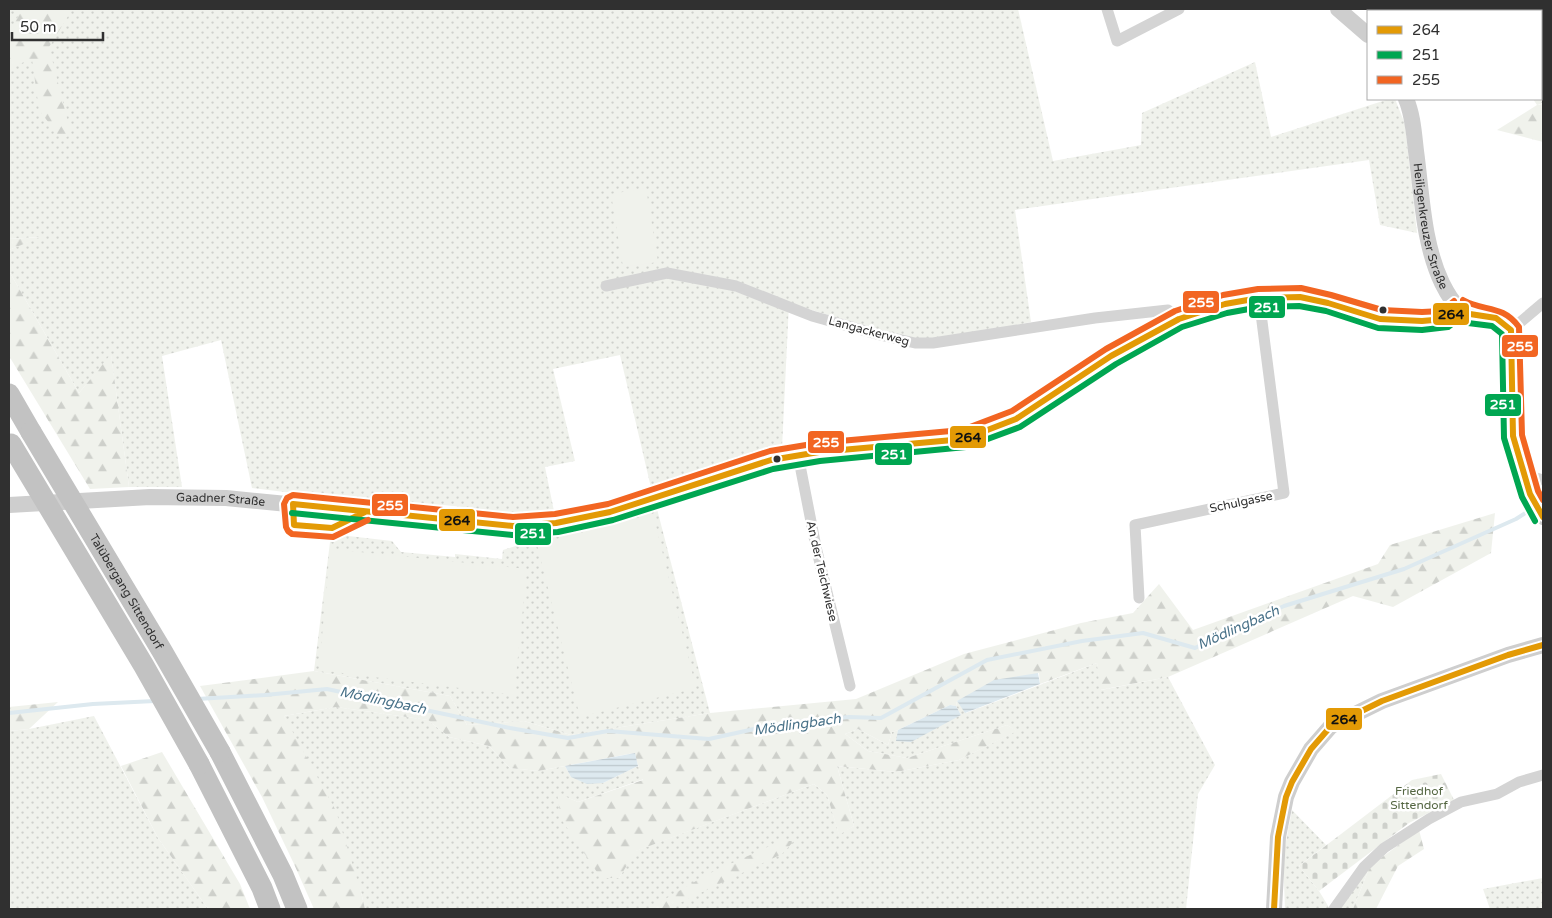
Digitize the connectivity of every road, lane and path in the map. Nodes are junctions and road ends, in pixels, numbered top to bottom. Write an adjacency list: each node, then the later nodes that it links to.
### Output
1 (1107, 9): 2 (street)
2 (1179, 9)
3 (1338, 9): 4 (street)
4 (1367, 34)
5 (1406, 100): 9 (street, Heiligenkreuzer Straße)
6 (606, 286): 10 (street, Langackerweg)
7 (1259, 298): 9 (street, Gaadner Straße); 10 (street, Gaadner Straße); 19 (street, Schulgasse)
8 (1543, 303): 11 (street)
9 (1459, 308): 11 (street)
10 (1174, 314): 14 (street, Gaadner Straße)
11 (1511, 330): 15 (street)
12 (9, 394): 24 (highway, Talübergang Sittendorf, bridge)
13 (10, 442): 23 (highway, Talübergang Sittendorf, bridge)
14 (798, 455): 17 (street, Gaadner Straße); 21 (street, An der Teichwiese)
15 (1523, 474): 16 (street); 18 (street)
16 (1543, 480)
17 (9, 505)
18 (1542, 515)
19 (1139, 598)
20 (1543, 645): 25 (street)
21 (850, 686)
22 (1543, 775): 26 (street)
23 (270, 909)
24 (297, 909)
25 (1274, 909)
26 (1334, 909)

